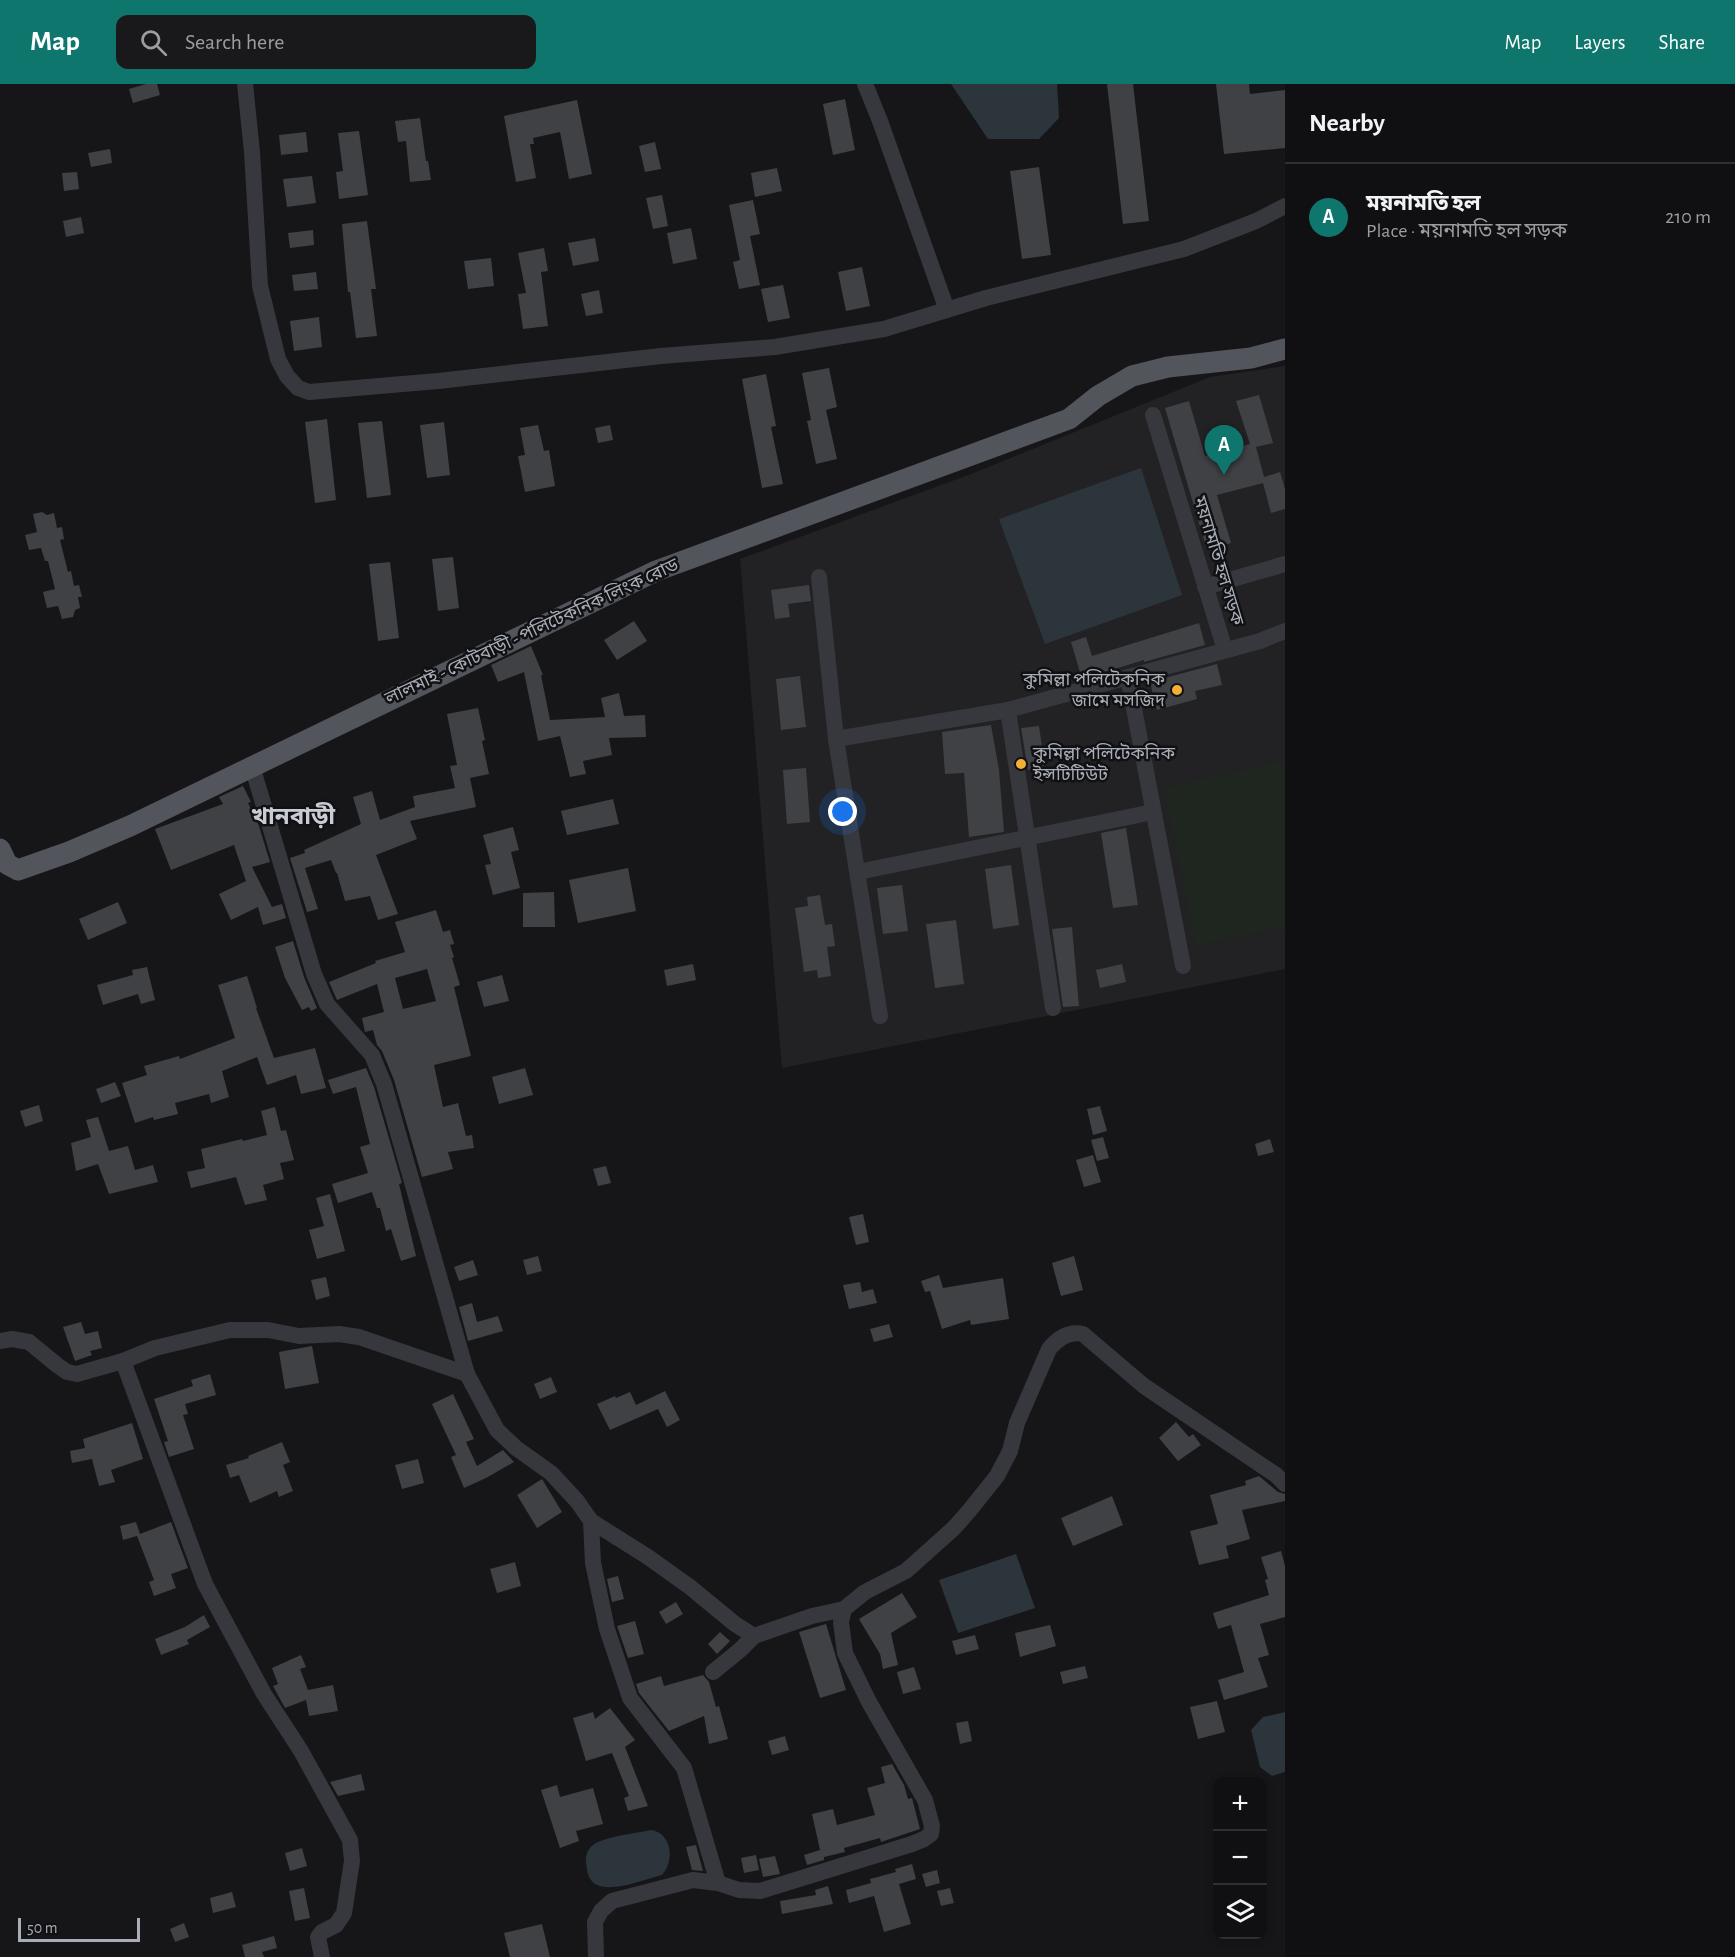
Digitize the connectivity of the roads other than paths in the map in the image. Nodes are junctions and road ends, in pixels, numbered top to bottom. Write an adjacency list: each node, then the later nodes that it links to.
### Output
1 (245, 84): 4 (street)
2 (865, 84): 4 (street)
3 (1285, 206): 4 (street)
4 (947, 310)
5 (1285, 350): 15 (main road, লালমাই - কোটবাড়ী - পলিটেকনিক লিংক রোড)
6 (1153, 415): 9 (street, ময়নামতি হল সড়ক)
7 (1285, 564): 9 (street)
8 (819, 577): 14 (street)
9 (1205, 587): 11 (street, ময়নামতি হল সড়ক)
10 (1285, 631): 11 (street)
11 (1225, 650): 12 (street)
12 (1128, 677): 13 (street); 16 (street)
13 (1008, 710): 14 (street); 20 (street)
14 (836, 739): 18 (street)
15 (252, 766): 17 (main road, লালমাই - কোটবাড়ী - পলিটেকনিক লিংক রোড); 24 (street)
16 (1153, 812): 18 (street); 19 (street)
17 (0, 849)
18 (858, 873): 21 (street)
19 (1183, 966)
20 (1053, 1008)
21 (880, 1016)
22 (0, 1341): 23 (street)
23 (123, 1361): 24 (street); 31 (street)
24 (467, 1374): 26 (street)
25 (1285, 1484): 27 (street)
26 (591, 1521): 28 (street); 30 (street)
27 (844, 1609): 28 (street); 30 (street)
28 (754, 1635): 29 (street)
29 (712, 1672)
30 (718, 1883): 32 (street)
31 (322, 1957)
32 (596, 1957)

